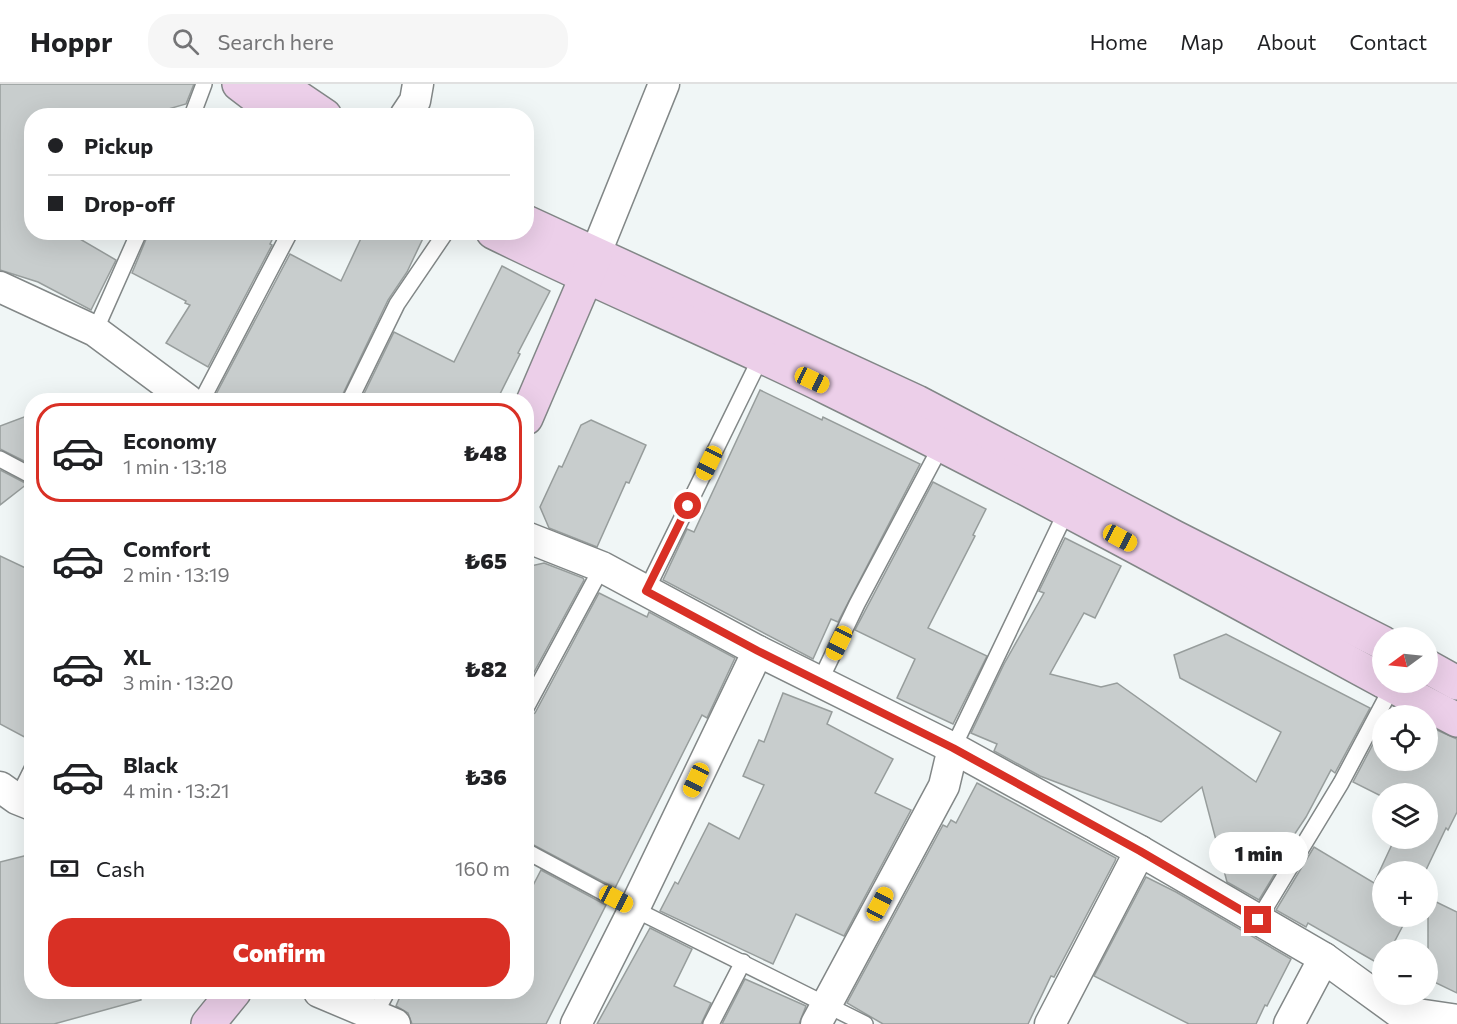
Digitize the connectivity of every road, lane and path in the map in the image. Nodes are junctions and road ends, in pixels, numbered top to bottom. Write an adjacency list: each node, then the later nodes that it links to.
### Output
1 (204, 84): 6 (lane)
2 (239, 84): 7 (main road)
3 (278, 84): 8 (main road)
4 (418, 84): 9 (street)
5 (664, 84): 15 (street)
6 (195, 108)
7 (270, 108)
8 (313, 108)
9 (410, 108)
10 (534, 228): 15 (main road)
11 (135, 240): 17 (lane)
12 (286, 240): 20 (lane)
13 (441, 240): 21 (lane)
14 (515, 240): 15 (main road)
15 (591, 267): 18 (main road); 22 (main road); 30 (main road)
16 (0, 287): 17 (street)
17 (94, 331): 19 (street)
18 (761, 357): 23 (main road); 29 (lane)
19 (178, 393)
20 (206, 393)
21 (353, 393)
22 (534, 399)
23 (941, 446): 26 (main road); 34 (lane)
24 (0, 459): 25 (lane)
25 (24, 472)
26 (1067, 510): 33 (main road); 40 (lane)
27 (534, 540): 28 (street)
28 (602, 567): 29 (street); 36 (lane)
29 (646, 591): 31 (street)
30 (1372, 637)
31 (758, 651): 34 (street); 45 (street)
32 (1438, 673): 35 (main road)
33 (1372, 676)
34 (820, 681): 40 (street)
35 (1457, 683)
36 (534, 693)
37 (1383, 693): 46 (lane)
38 (1404, 693): 39 (main road)
39 (1457, 720)
40 (953, 748): 43 (street); 52 (street)
41 (24, 783): 42 (lane)
42 (16, 797)
43 (1140, 851): 46 (street); 58 (street)
44 (534, 855): 45 (lane)
45 (634, 909): 48 (lane); 55 (street)
46 (1258, 920): 47 (street)
47 (1324, 958): 53 (street); 59 (street)
48 (743, 962): 52 (lane); 56 (lane)
49 (228, 999): 54 (main road)
50 (345, 999): 51 (street)
51 (385, 1010)
52 (821, 1014): 57 (lane)
53 (1457, 1020)
54 (208, 1024)
55 (576, 1024)
56 (711, 1024)
57 (865, 1024)
58 (1050, 1024)
59 (1289, 1024)

